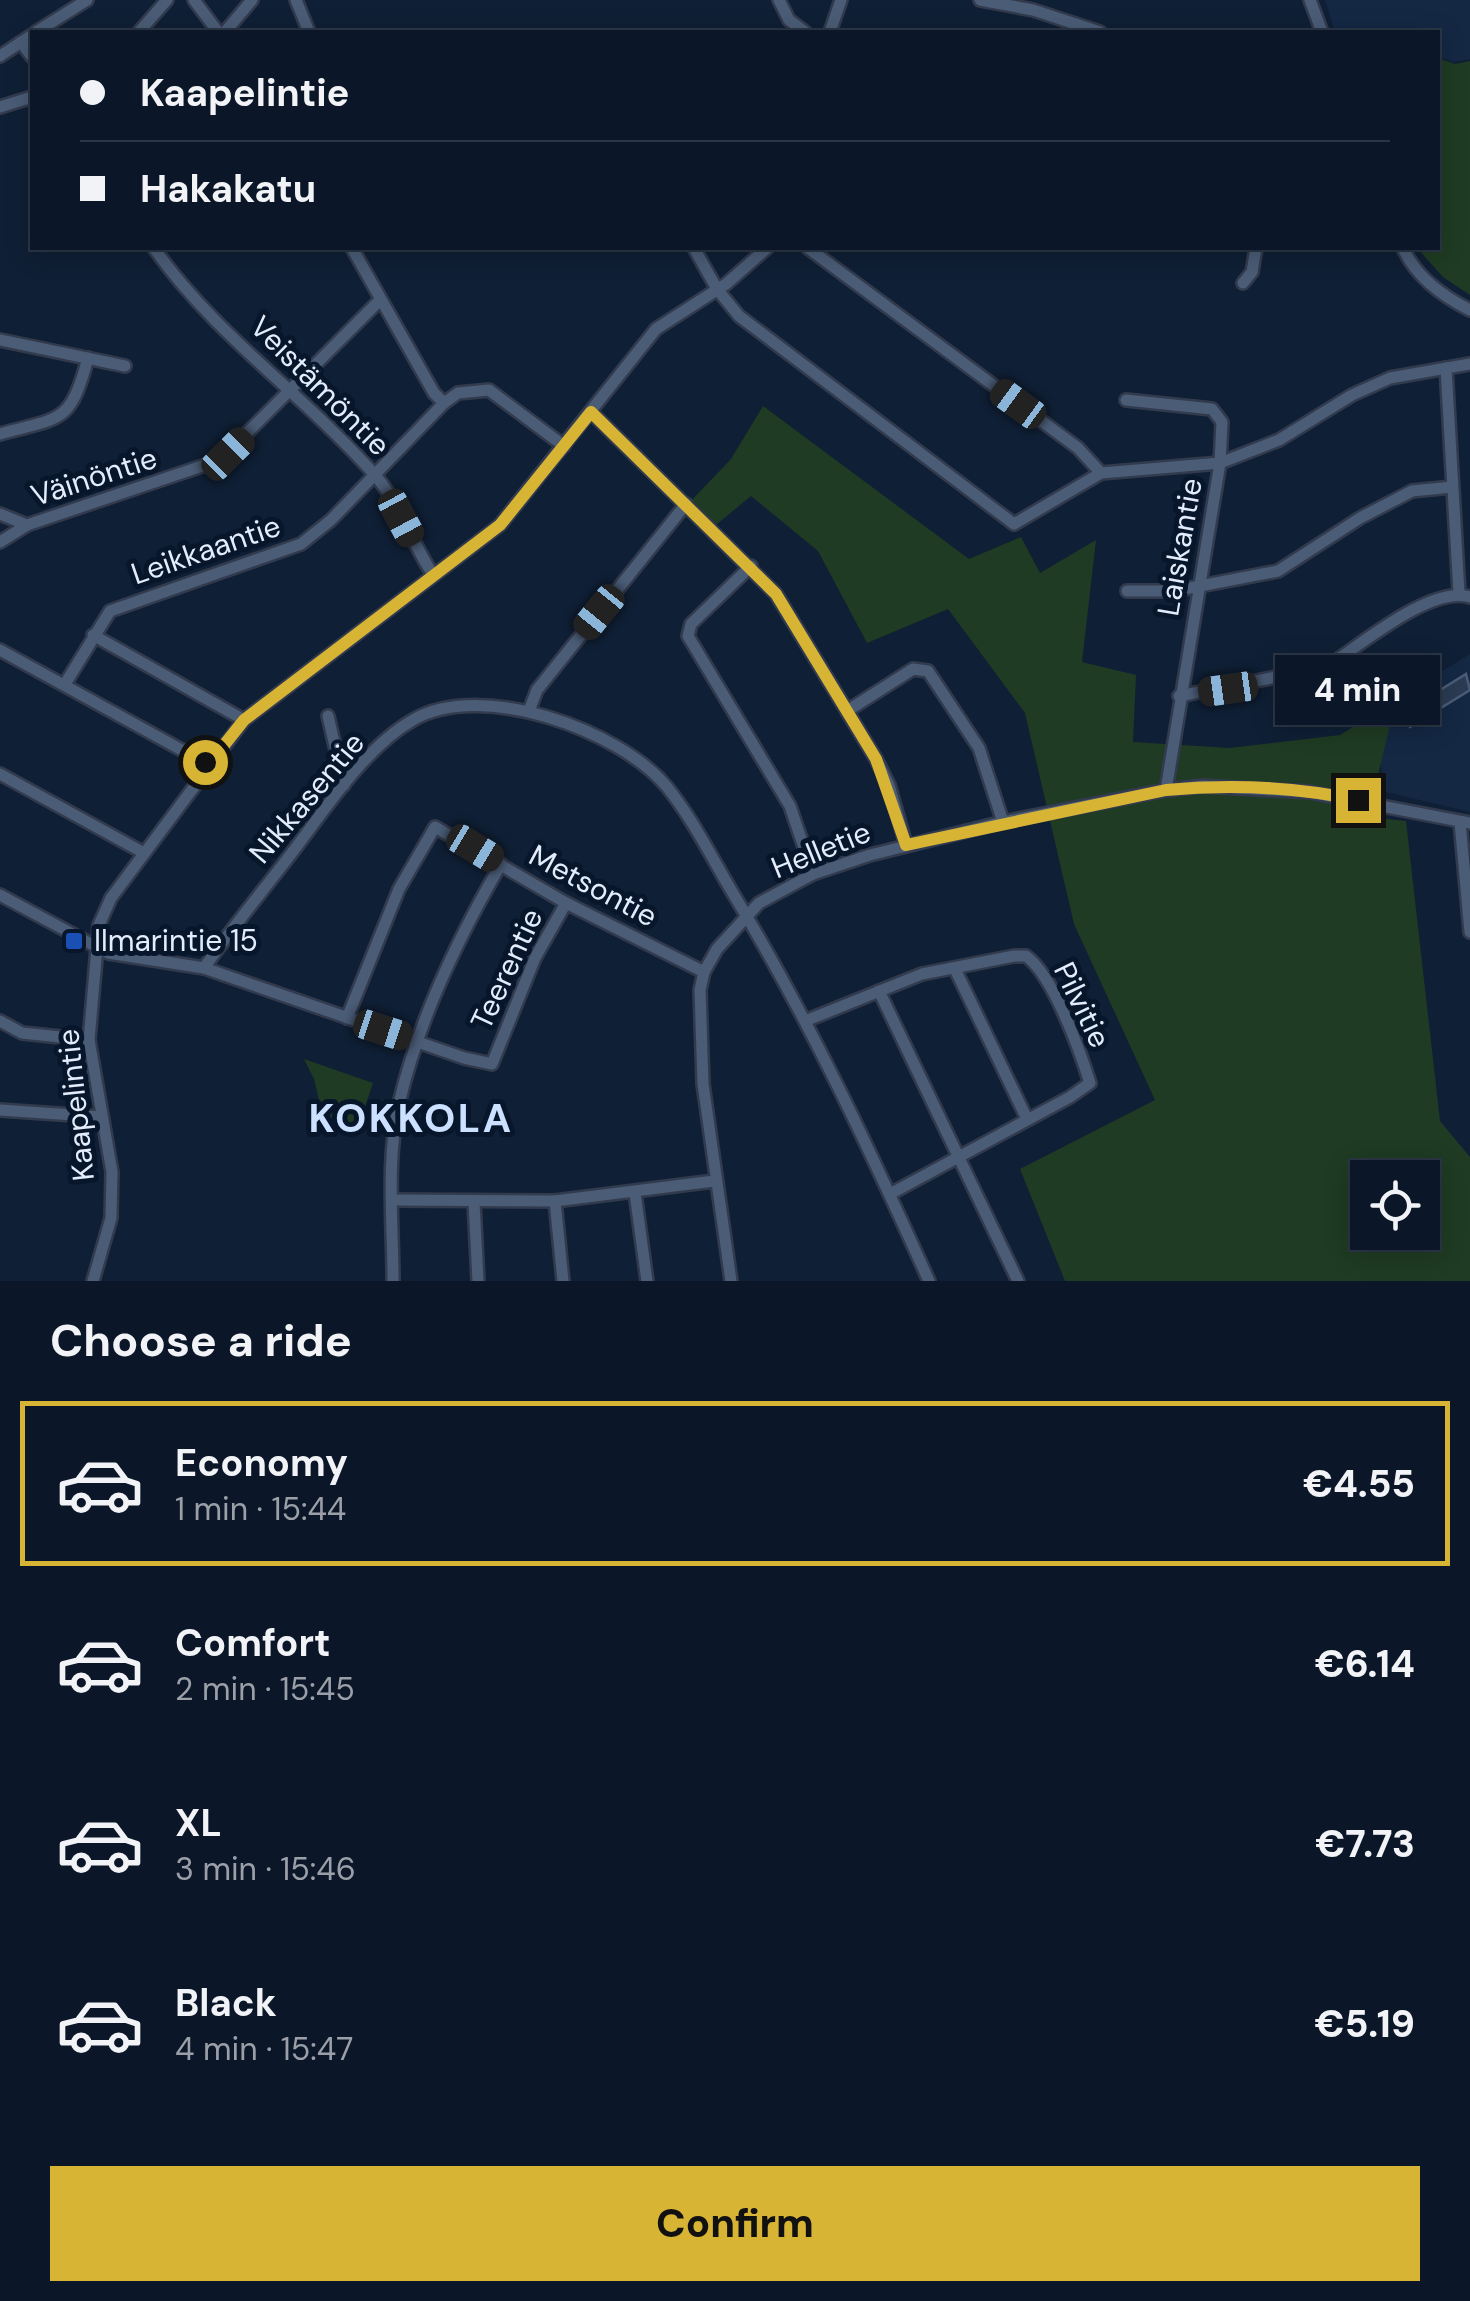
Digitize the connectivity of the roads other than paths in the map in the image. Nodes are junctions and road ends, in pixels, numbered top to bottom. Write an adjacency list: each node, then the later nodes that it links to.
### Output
1 (87, 0): 10 (street)
2 (167, 0): 11 (street)
3 (194, 0): 12 (street)
4 (252, 0): 13 (street)
5 (296, 0): 14 (street)
6 (779, 0): 15 (street)
7 (841, 0): 16 (street)
8 (980, 0): 17 (street)
9 (1310, 0): 18 (street)
10 (42, 30)
11 (142, 30)
12 (220, 30)
13 (224, 30)
14 (306, 30)
15 (802, 30)
16 (831, 30)
17 (1094, 30)
18 (1321, 30)
19 (30, 38): 20 (street)
20 (0, 56)
21 (30, 98): 22 (street)
22 (0, 107)
23 (155, 250): 39 (street, Veistämöntie)
24 (353, 250): 32 (street)
25 (695, 250): 31 (street)
26 (766, 250): 31 (street, Kaapelintie)
27 (811, 250): 47 (street)
28 (1256, 250): 30 (street)
29 (1405, 250): 33 (street)
30 (1244, 283)
31 (717, 289): 42 (street, Kaapelintie); 47 (street)
32 (380, 300): 39 (street, Väinöntie); 41 (street)
33 (1470, 310)
34 (0, 340): 35 (street)
35 (88, 358): 37 (street); 43 (street)
36 (1470, 364): 38 (street, Laiskantie)
37 (126, 366)
38 (1446, 368): 45 (street, Laiskantie); 48 (street)
39 (290, 391): 46 (street, Veistämöntie); 51 (street, Väinöntie)
40 (1126, 400): 45 (street)
41 (444, 402): 44 (street); 46 (street, Leikkaantie)
42 (591, 412): 44 (street, Kaapelintie); 49 (street)
43 (0, 434)
44 (564, 446): 54 (street, Kaapelintie)
45 (1220, 463): 47 (street); 55 (street, Laiskantie)
46 (375, 474): 54 (street, Veistämöntie); 58 (street, Leikkaantie)
47 (1101, 474)
48 (1452, 487): 55 (street); 57 (street)
49 (686, 504): 53 (street); 62 (street)
50 (0, 514): 51 (street)
51 (27, 526): 52 (street, Väinöntie)
52 (0, 542)
53 (751, 566): 63 (street); 75 (street)
54 (432, 573): 65 (street, Kaapelintie)
55 (1200, 585): 56 (street); 61 (street, Laiskantie)
56 (1127, 591)
57 (1464, 595): 61 (street)
58 (93, 636): 60 (street, Leikkaantie); 65 (street)
59 (0, 650): 60 (street)
60 (65, 684): 66 (street)
61 (1180, 696): 69 (street, Laiskantie)
62 (529, 711): 68 (street, Nikkasentie); 78 (street, Nikkasentie)
63 (847, 711): 70 (street); 72 (street)
64 (328, 716): 68 (street)
65 (244, 720): 66 (street, Kaapelintie)
66 (209, 764): 73 (street, Kaapelintie)
67 (0, 774): 73 (street)
68 (344, 785): 81 (street, Nikkasentie)
69 (1166, 790): 70 (street, Helletie); 71 (street, Helletie)
70 (1003, 822): 72 (street, Helletie)
71 (1465, 823): 79 (street)
72 (906, 845): 75 (street, Helletie)
73 (144, 853): 80 (street, Kaapelintie)
74 (502, 864): 77 (street, Metsontie); 85 (street, Metsontie); 89 (street)
75 (813, 874): 78 (street, Helletie)
76 (0, 895): 80 (street, Teerentie)
77 (566, 902): 83 (street, Metsontie); 89 (street, Teerentie)
78 (746, 914): 83 (street, Helletie); 86 (street, Nikkasentie)
79 (1470, 932)
80 (98, 946): 81 (street, Teerentie); 88 (street, Kaapelintie)
81 (204, 968): 85 (street, Teerentie)
82 (954, 969): 84 (street, Pilvitie); 92 (street); 92 (street, Pilvitie)
83 (704, 972): 94 (street)
84 (879, 991): 86 (street, Pilvitie); 93 (street)
85 (347, 1018): 89 (street, Teerentie)
86 (805, 1021): 96 (street, Nikkasentie)
87 (0, 1022): 88 (street)
88 (89, 1040): 91 (street, Kaapelintie)
89 (418, 1041): 97 (street)
90 (0, 1110): 91 (street)
91 (102, 1117): 100 (street, Kaapelintie)
92 (1027, 1118): 93 (street, Pilvitie)
93 (960, 1157): 96 (street, Pilvitie); 107 (street)
94 (714, 1181): 95 (street); 105 (street)
95 (634, 1193): 98 (street); 104 (street)
96 (890, 1194): 106 (street, Nikkasentie)
97 (393, 1200): 99 (street); 101 (street)
98 (555, 1200): 99 (street); 103 (street)
99 (474, 1202): 102 (street)
100 (93, 1281)
101 (394, 1281)
102 (478, 1281)
103 (562, 1281)
104 (647, 1281)
105 (731, 1281)
106 (930, 1281)
107 (1018, 1281)

